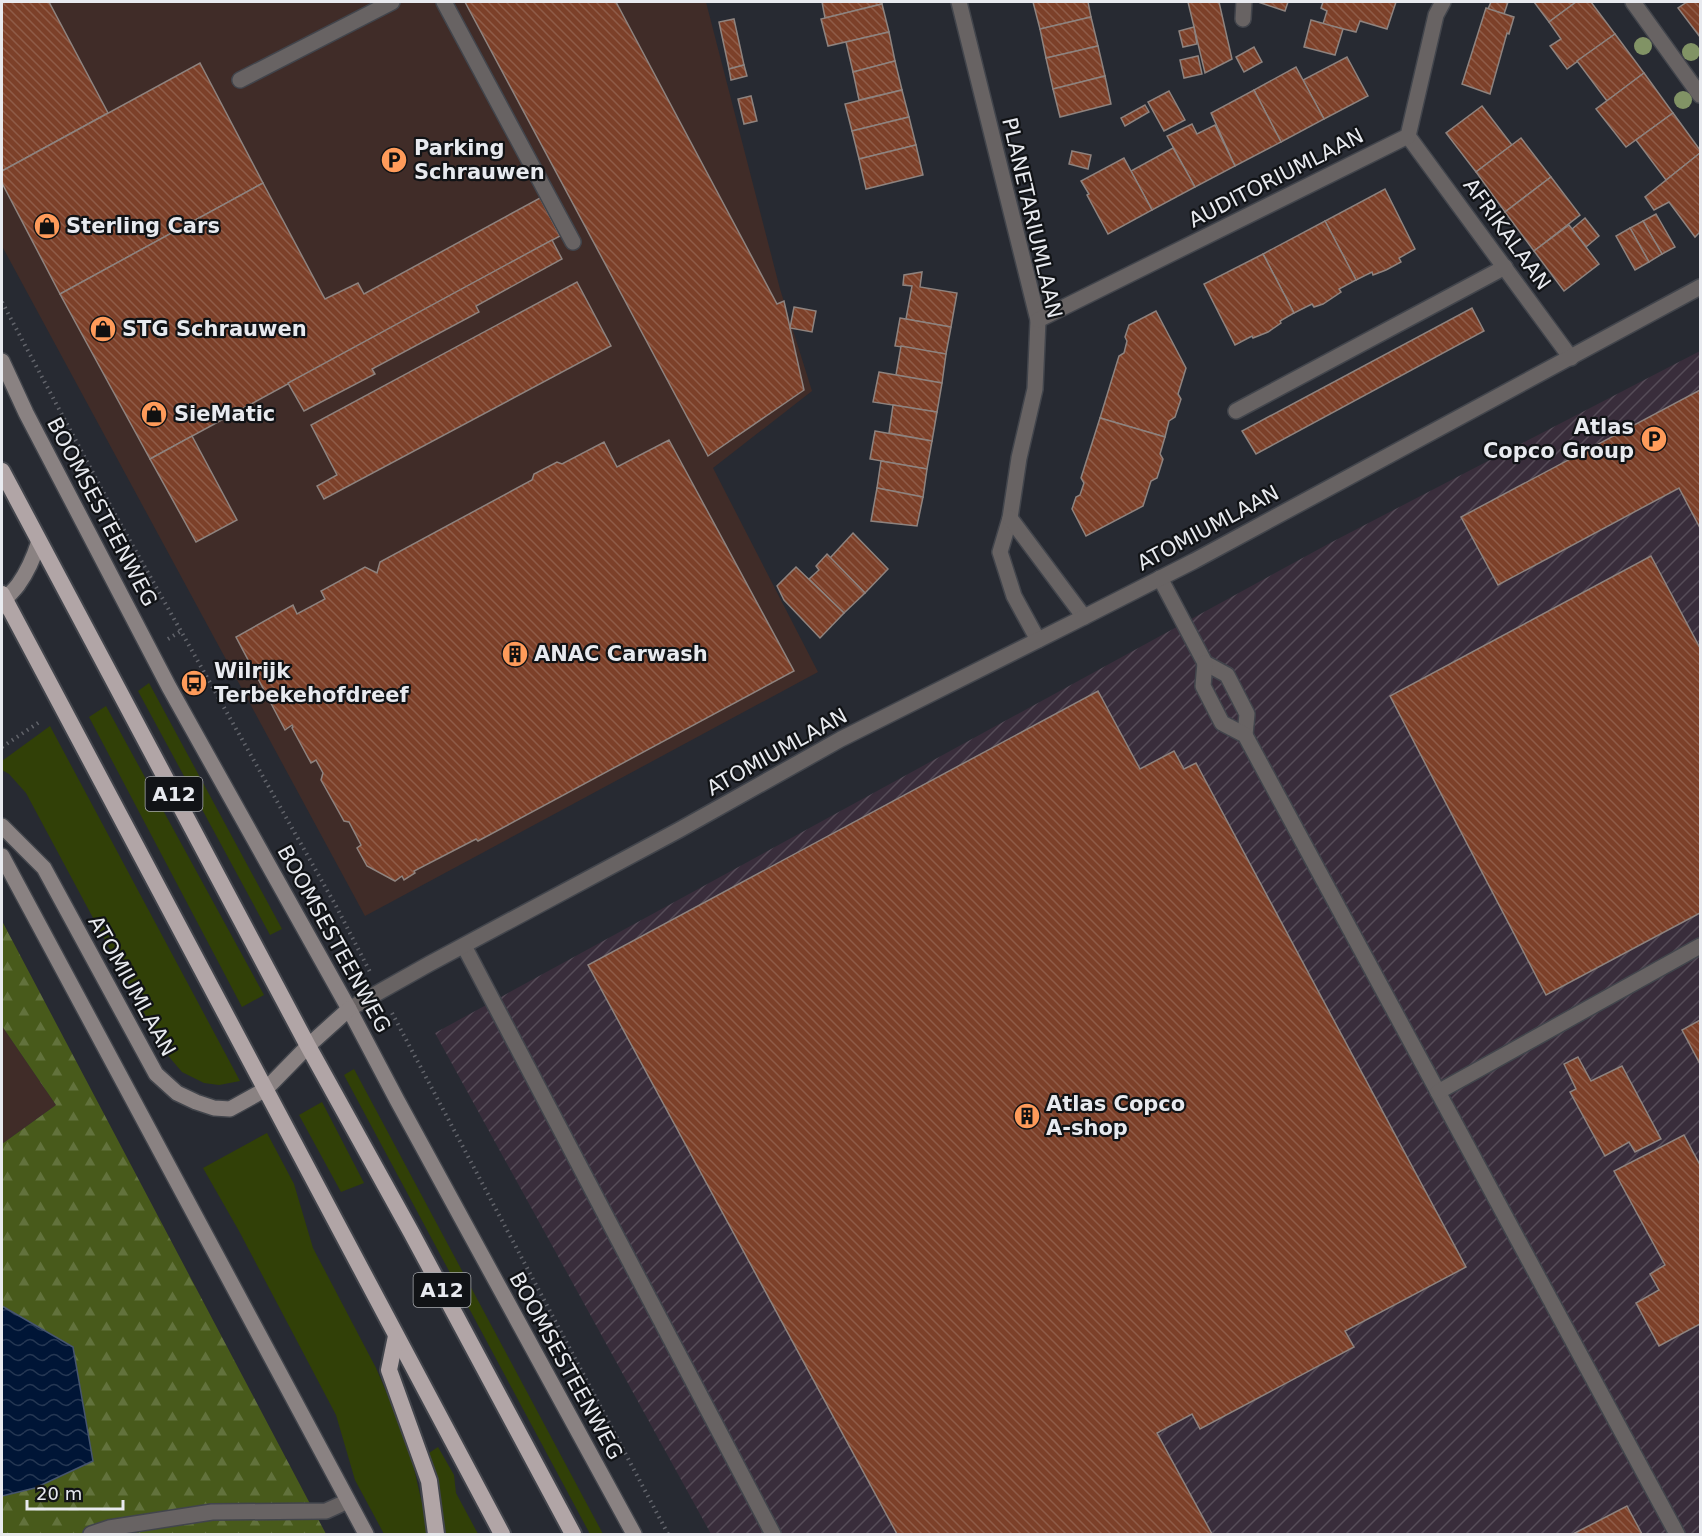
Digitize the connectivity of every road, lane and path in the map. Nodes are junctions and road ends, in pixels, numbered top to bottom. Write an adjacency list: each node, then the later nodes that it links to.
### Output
1 (392, 2): 8 (street)
2 (444, 2): 11 (street)
3 (959, 2): 15 (street, PLANETARIUMLAAN)
4 (1244, 2): 7 (street)
5 (1443, 2): 10 (street)
6 (1633, 2): 9 (street)
7 (1243, 19)
8 (240, 80)
9 (1701, 95)
10 (1408, 136): 12 (street, AFRIKALAAN); 15 (street, AUDITORIUMLAAN)
11 (573, 242)
12 (1505, 267): 16 (street, AFRIKALAAN); 18 (street)
13 (1701, 287): 16 (street, ATOMIUMLAAN)
14 (2, 302): 32 (path)
15 (1038, 320): 20 (street, PLANETARIUMLAAN)
16 (1571, 358): 22 (street, ATOMIUMLAAN)
17 (2, 361): 33 (main road, BOOMSESTEENWEG)
18 (1236, 411)
19 (2, 471): 21 (highway, A12)
20 (1010, 518): 24 (street); 25 (street, PLANETARIUMLAAN)
21 (39, 541): 23 (main road); 34 (highway, A12)
22 (1160, 578): 24 (street, ATOMIUMLAAN); 26 (street)
23 (2, 600): 35 (highway, A12)
24 (1084, 617): 25 (street, ATOMIUMLAAN)
25 (1038, 640): 30 (street, ATOMIUMLAAN)
26 (1205, 663): 27 (street); 27 (street)
27 (1245, 735): 36 (street)
28 (2, 826): 35 (main road, ATOMIUMLAAN)
29 (2, 856): 38 (main road)
30 (464, 946): 32 (street, ATOMIUMLAAN); 46 (street)
31 (1701, 946): 36 (street)
32 (380, 990): 33 (street, ATOMIUMLAAN); 45 (path)
33 (350, 1009): 34 (main road, ATOMIUMLAAN); 44 (main road, BOOMSESTEENWEG)
34 (308, 1046): 35 (main road, ATOMIUMLAAN); 43 (highway, A12)
35 (266, 1089): 37 (highway, A12)
36 (1438, 1092): 47 (street)
37 (396, 1336): 41 (highway); 42 (highway, A12)
38 (348, 1501): 39 (street); 40 (main road)
39 (91, 1534)
40 (366, 1534)
41 (436, 1534)
42 (502, 1534)
43 (573, 1534)
44 (634, 1534)
45 (668, 1534)
46 (773, 1534)
47 (1677, 1534)

